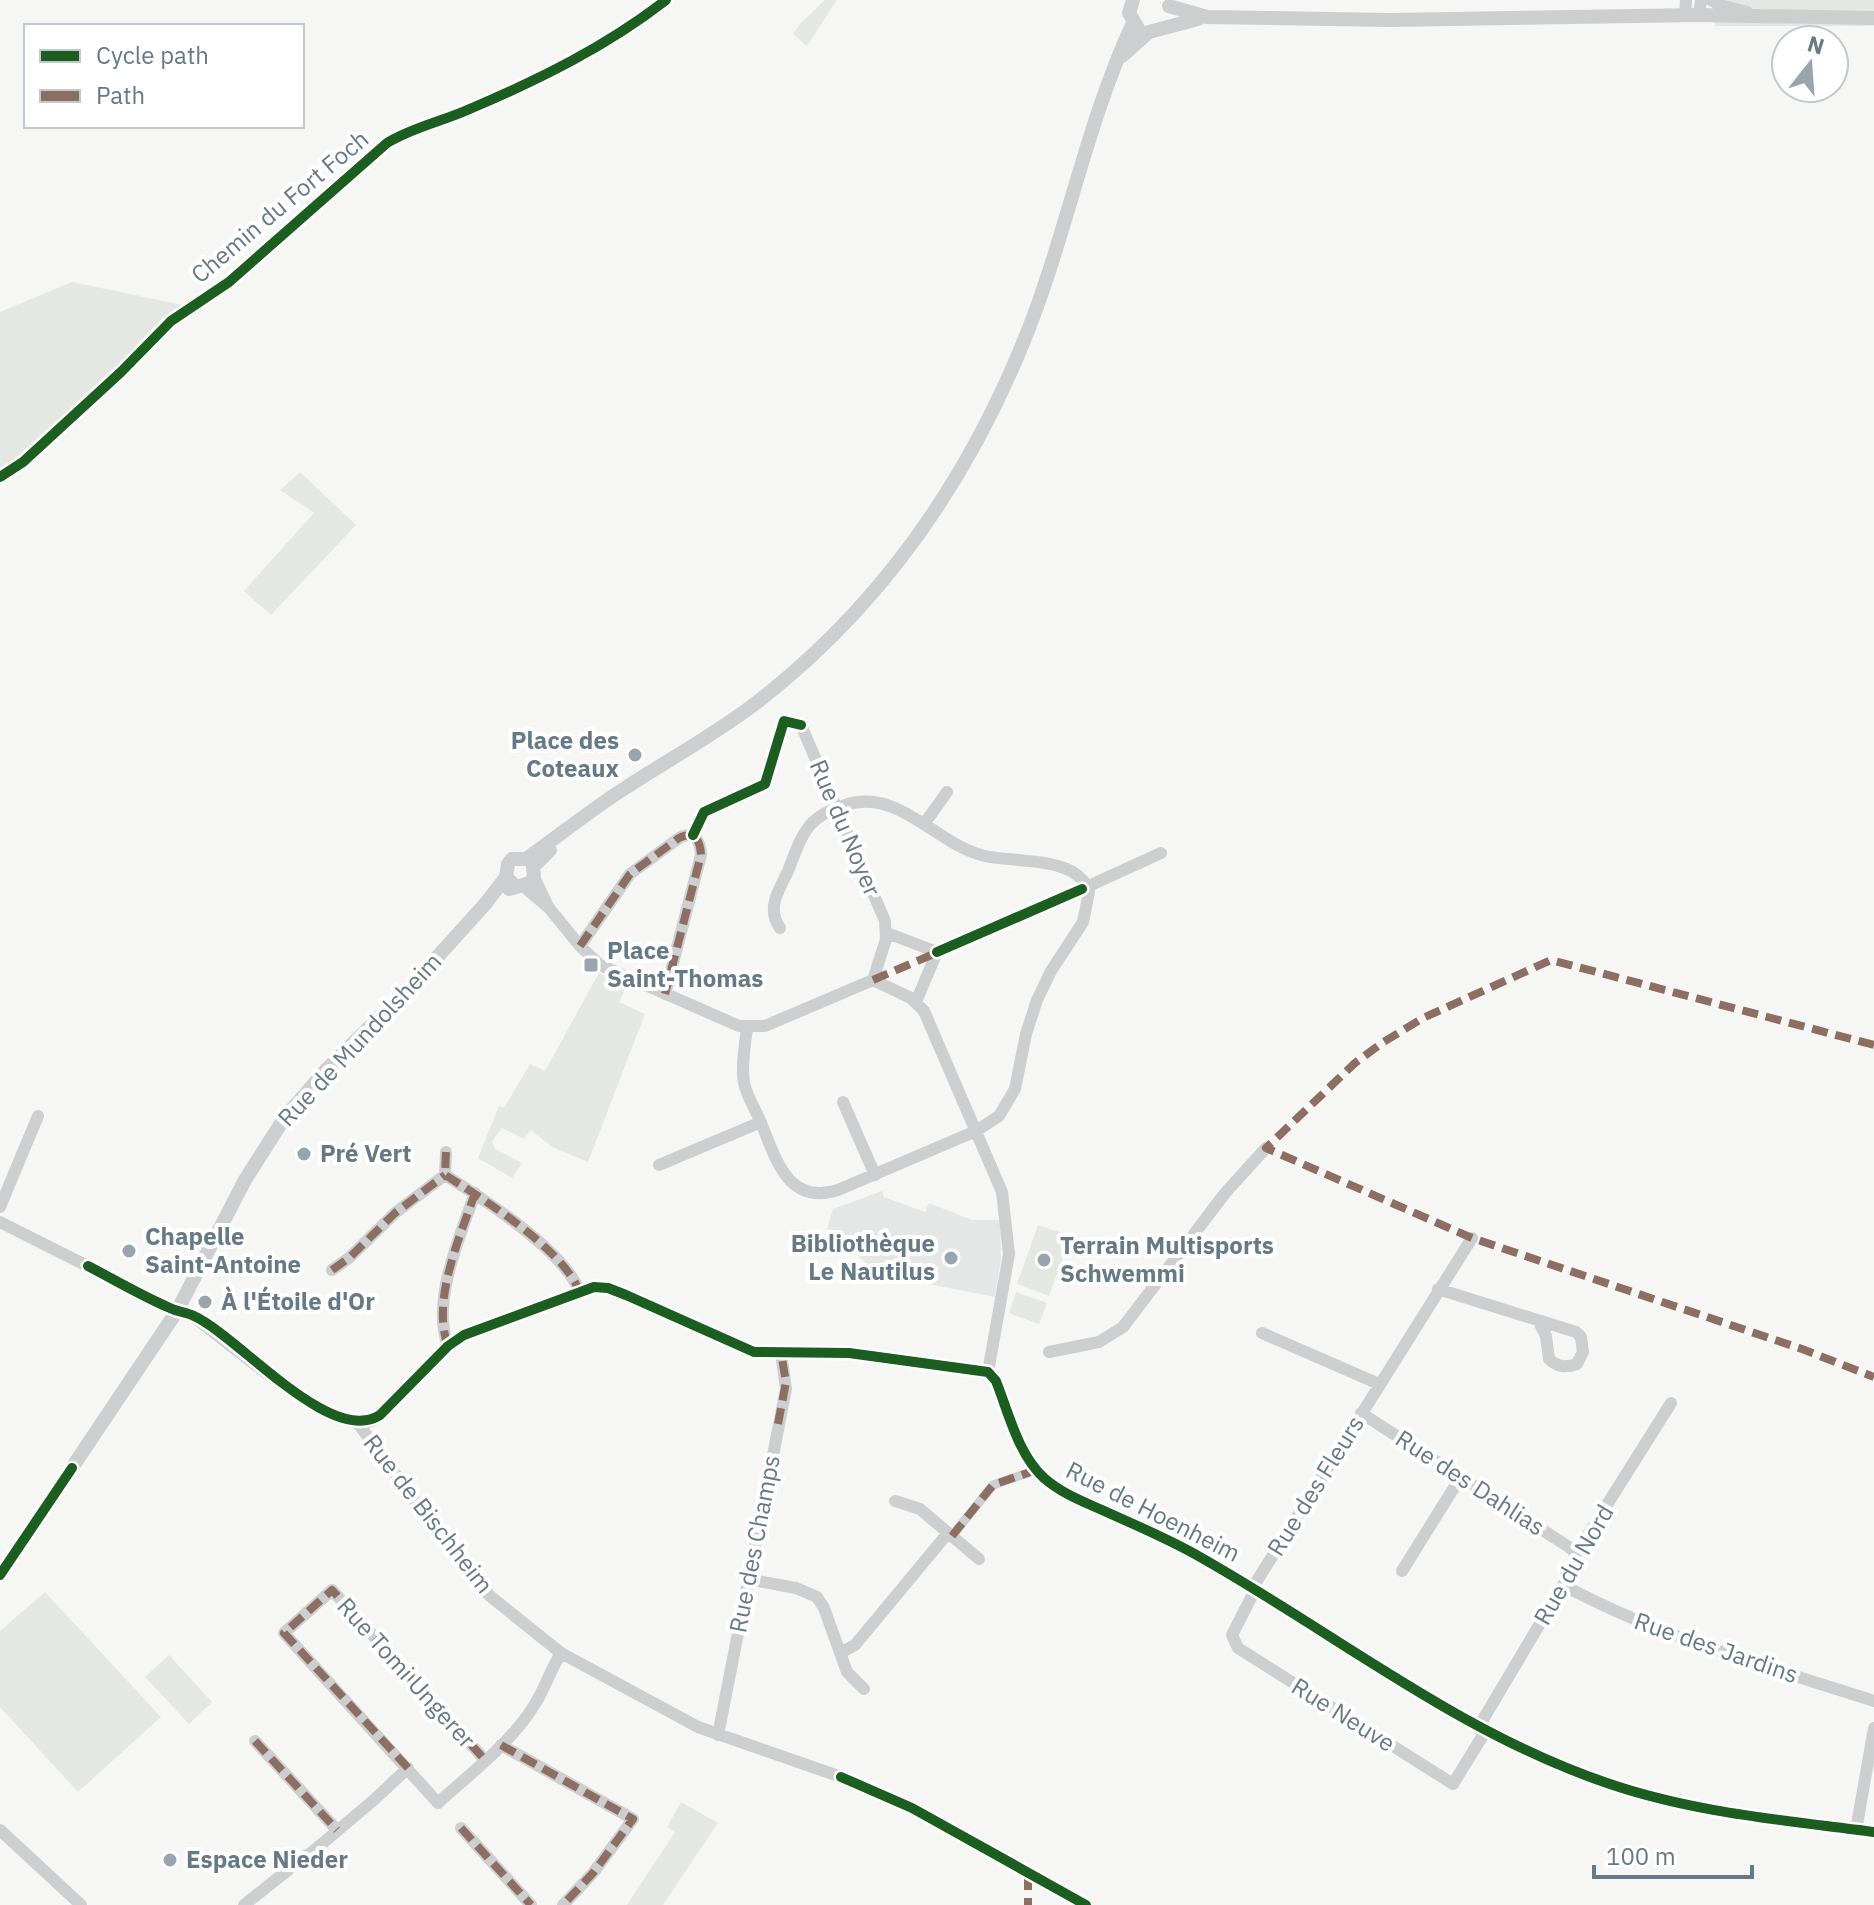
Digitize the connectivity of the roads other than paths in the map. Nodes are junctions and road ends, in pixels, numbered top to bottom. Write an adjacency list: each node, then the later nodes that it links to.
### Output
1 (1133, 0): 10 (street)
2 (1686, 0): 6 (street)
3 (1701, 0): 6 (street)
4 (1711, 0): 8 (street)
5 (1168, 3): 7 (street); 11 (street)
6 (1692, 16): 7 (street); 8 (street)
7 (1207, 17): 11 (street)
8 (1770, 17): 9 (street)
9 (1874, 18)
10 (1133, 23): 11 (street); 12 (street, Rue de Mundolsheim)
11 (1156, 29): 12 (street)
12 (1114, 65): 18 (street, Rue de Mundolsheim)
13 (801, 725): 15 (street, Rue du Noyer)
14 (947, 792): 16 (street)
15 (837, 807): 16 (street); 20 (street); 21 (street, Rue du Noyer)
16 (924, 824): 19 (street)
17 (1161, 853): 19 (street)
18 (523, 875): 22 (street); 43 (street, Rue de Mundolsheim)
19 (1085, 888): 30 (street)
20 (780, 928)
21 (887, 933): 23 (street); 25 (street)
22 (580, 946): 24 (street); 24 (street)
23 (873, 980): 25 (street); 26 (street)
24 (665, 994): 26 (street)
25 (916, 1002): 30 (street)
26 (747, 1028): 29 (street)
27 (843, 1102): 35 (street)
28 (38, 1116): 37 (street)
29 (761, 1122): 33 (street); 35 (street)
30 (976, 1131): 35 (street); 49 (street)
31 (1266, 1148): 47 (street)
32 (446, 1152): 34 (street)
33 (659, 1165)
34 (445, 1175): 36 (street); 40 (street)
35 (875, 1175)
36 (475, 1193): 42 (street); 46 (street)
37 (0, 1207)
38 (0, 1222): 43 (street)
39 (1472, 1238): 41 (street, Rue des Fleurs)
40 (332, 1270)
41 (1438, 1289): 44 (street); 50 (street, Rue des Fleurs)
42 (579, 1291): 46 (street); 48 (street)
43 (177, 1311): 53 (street); 61 (street, Rue de Mundolsheim)
44 (1538, 1320)
45 (1262, 1333): 50 (street)
46 (448, 1346): 53 (street)
47 (1049, 1352)
48 (781, 1353): 49 (street); 62 (street, Rue des Champs)
49 (988, 1372): 54 (street, Rue de Hoenheim)
50 (1379, 1384): 52 (street, Rue des Fleurs)
51 (1671, 1403): 58 (street, Rue du Nord)
52 (1361, 1413): 55 (street, Rue des Dahlias); 64 (street, Rue des Fleurs)
53 (357, 1422): 65 (street, Rue de Bischheim)
54 (1036, 1470): 57 (street); 64 (street, Rue de Hoenheim)
55 (1460, 1478): 58 (street, Rue des Dahlias); 60 (street)
56 (895, 1501): 57 (street)
57 (950, 1535): 59 (street); 66 (street)
58 (1576, 1554): 63 (street, Rue du Nord)
59 (979, 1559)
60 (1402, 1571)
61 (0, 1575)
62 (747, 1579): 66 (street); 71 (street, Rue des Champs)
63 (1563, 1585): 68 (street, Rue des Jardins); 70 (street, Rue du Nord)
64 (1255, 1587): 70 (street, Rue de Hoenheim); 70 (street, Rue Neuve)
65 (561, 1653): 71 (street, Rue de Bischheim); 73 (street)
66 (840, 1653): 67 (street)
67 (864, 1689)
68 (1874, 1701)
69 (1874, 1728): 80 (street)
70 (1482, 1730): 80 (street, Rue de Hoenheim)
71 (718, 1735): 76 (street, Rue de Bischheim)
72 (255, 1741): 79 (street)
73 (501, 1745): 74 (street); 85 (street)
74 (485, 1760): 75 (street, Rue Tomi Ungerer); 75 (street, Rue Tomi Ungerer)
75 (408, 1768): 79 (street)
76 (841, 1777)
77 (461, 1828): 84 (street)
78 (0, 1830): 82 (street)
79 (337, 1830): 83 (street)
80 (1856, 1830): 81 (street, Rue de Hoenheim)
81 (1874, 1832)
82 (81, 1905)
83 (244, 1905)
84 (531, 1905)
85 (563, 1905)

